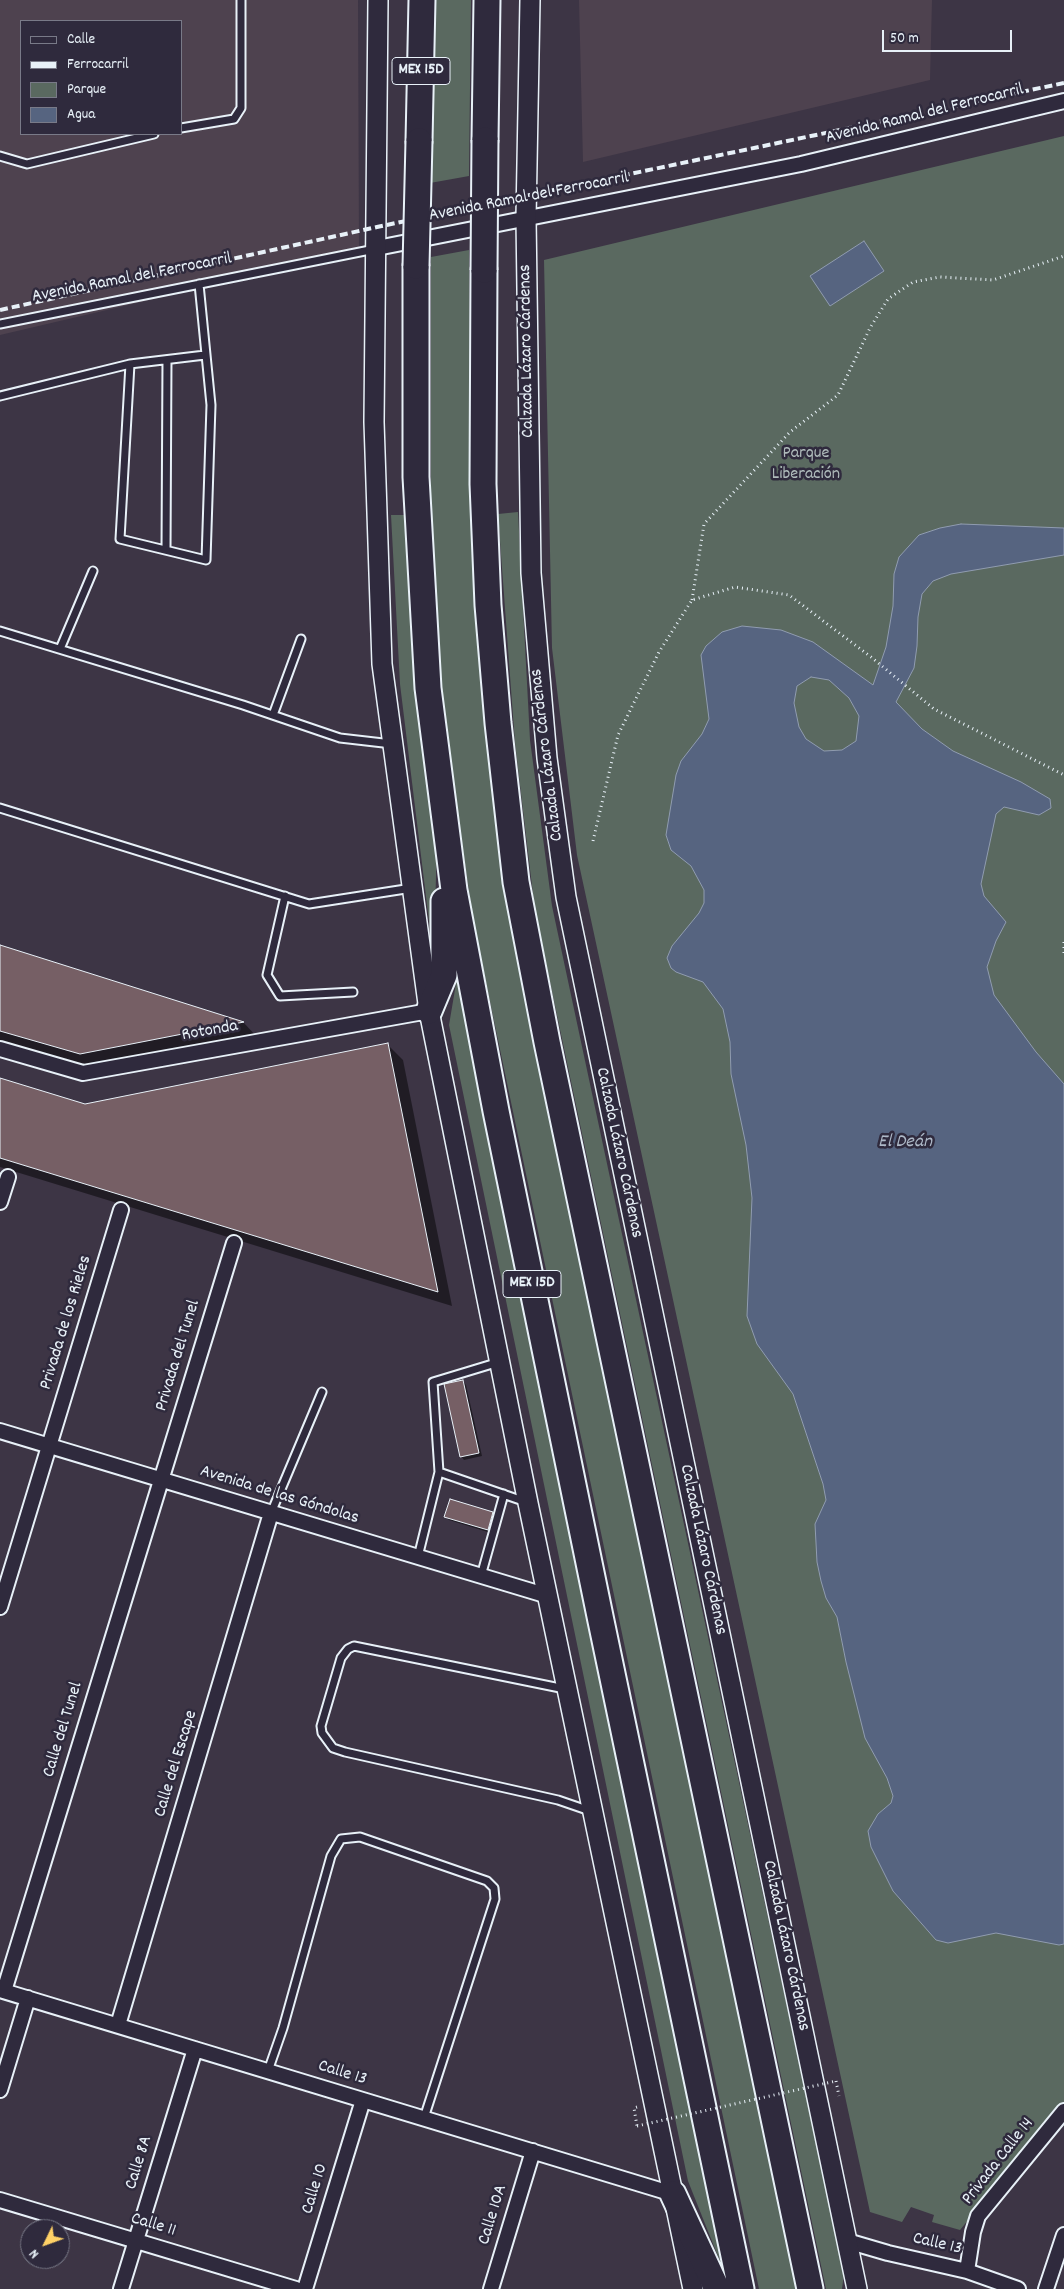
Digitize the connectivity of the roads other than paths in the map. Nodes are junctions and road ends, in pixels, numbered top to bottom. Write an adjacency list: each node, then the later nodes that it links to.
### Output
1 (241, 0): 7 (lane)
2 (378, 0): 11 (main road)
3 (422, 0): 26 (highway, MEX 15D, bridge)
4 (487, 0): 74 (highway, bridge)
5 (530, 0): 10 (main road, Calzada Lázaro Cárdenas)
6 (1064, 101): 10 (street, Avenida Ramal del Ferrocarril)
7 (182, 128)
8 (150, 135): 9 (lane)
9 (0, 156)
10 (526, 218): 11 (street, Avenida Ramal del Ferrocarril); 65 (main road, Calzada Lázaro Cárdenas)
11 (377, 248): 12 (lane, Avenida Ramal del Ferrocarril); 24 (main road)
12 (199, 284): 13 (lane, Avenida Ramal del Ferrocarril); 14 (lane)
13 (0, 324)
14 (205, 355): 15 (lane); 18 (lane)
15 (166, 360): 16 (lane); 18 (lane)
16 (130, 364): 17 (lane); 18 (lane)
17 (0, 396)
18 (166, 550)
19 (92, 570): 22 (lane)
20 (0, 631): 22 (lane)
21 (300, 639): 23 (lane)
22 (60, 649): 23 (lane)
23 (272, 715): 24 (lane)
24 (393, 744): 27 (main road)
25 (0, 808): 28 (lane)
26 (445, 821): 30 (highway); 73 (highway, MEX 15D)
27 (412, 888): 28 (lane); 30 (main road)
28 (285, 896): 29 (lane)
29 (353, 992)
30 (429, 1011): 31 (street, Rotonda); 36 (main road)
31 (0, 1049)
32 (8, 1177): 33 (street)
33 (0, 1202)
34 (121, 1210): 39 (street, Privada de los Rieles)
35 (234, 1243): 41 (street, Privada del Tunel)
36 (500, 1362): 40 (lane); 43 (main road)
37 (322, 1392): 44 (lane)
38 (0, 1431): 39 (street, Avenida de las Góndolas)
39 (49, 1446): 41 (street, Avenida de las Góndolas); 48 (street, Privada de los Rieles)
40 (439, 1472): 42 (lane); 45 (lane)
41 (160, 1480): 44 (street, Avenida de las Góndolas); 51 (street, Calle del Tunel)
42 (504, 1494): 43 (lane); 46 (lane)
43 (528, 1504): 47 (main road)
44 (271, 1513): 45 (street, Avenida de las Góndolas); 53 (street, Calle del Escape)
45 (418, 1557): 46 (street, Avenida de las Góndolas)
46 (481, 1576): 47 (street, Avenida de las Góndolas)
47 (548, 1596): 49 (main road)
48 (0, 1607)
49 (568, 1689): 50 (main road); 50 (lane)
50 (593, 1812): 61 (main road)
51 (2, 1990): 52 (street, Calle 13)
52 (28, 1998): 53 (street, Calle 13); 56 (street)
53 (118, 2025): 54 (street, Calle 13)
54 (195, 2049): 55 (street, Calle 13); 64 (street, Calle 8A)
55 (268, 2071): 57 (street, Calle 13); 59 (lane)
56 (0, 2090)
57 (364, 2100): 59 (street, Calle 13); 69 (street, Calle 10)
58 (1064, 2111): 66 (street, Privada Calle 14)
59 (424, 2118): 60 (street, Calle 13)
60 (533, 2151): 61 (street, Calle 13); 70 (street, Calle 10A)
61 (673, 2194): 71 (main road); 72 (highway)
62 (0, 2200): 64 (street, Calle 11)
63 (1064, 2235): 77 (street)
64 (136, 2241): 67 (street, Calle 8A); 68 (street, Calle 11)
65 (847, 2241): 66 (street, Calle 13); 75 (main road, Calzada Lázaro Cárdenas)
66 (967, 2271): 76 (street, Calle 13)
67 (120, 2289)
68 (296, 2289)
69 (305, 2289)
70 (491, 2289)
71 (693, 2289)
72 (717, 2289)
73 (741, 2289)
74 (810, 2289)
75 (857, 2289)
76 (1018, 2289)
77 (1046, 2289)

